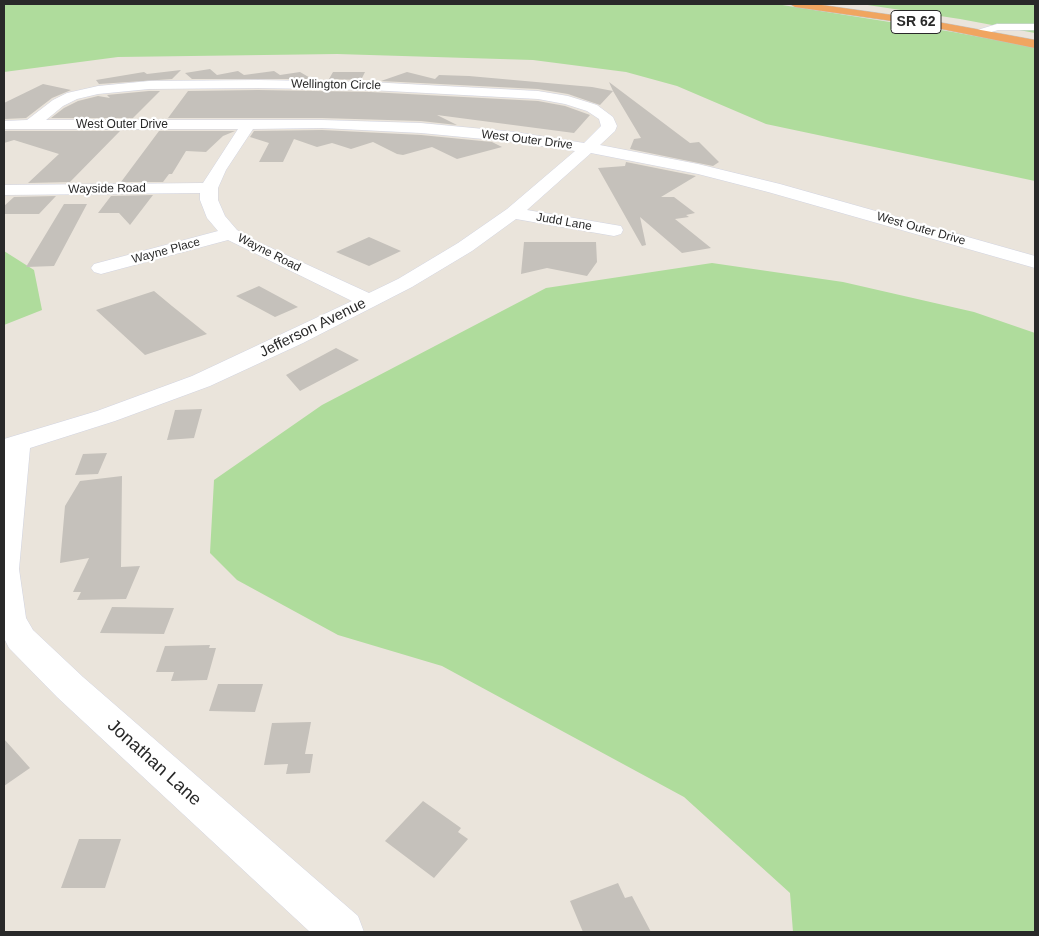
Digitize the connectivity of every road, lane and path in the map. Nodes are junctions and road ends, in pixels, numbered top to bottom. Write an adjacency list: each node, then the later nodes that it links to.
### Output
1 (795, 4): 5 (highway, SR 62)
2 (837, 4): 4 (highway, SR 62)
3 (1035, 27): 4 (street)
4 (990, 28): 5 (street); 6 (highway, SR 62)
5 (978, 33): 7 (highway, SR 62)
6 (1035, 37)
7 (1035, 44)
8 (249, 124): 10 (street, West Outer Drive); 11 (street, West Outer Drive); 12 (street)
9 (4, 125): 10 (street, West Outer Drive)
10 (31, 125): 11 (street, Wellington Circle)
11 (589, 148): 14 (street, Jefferson Avenue); 17 (street, West Outer Drive)
12 (209, 188): 13 (street, Wayside Road); 16 (street, Wayne Road)
13 (4, 190)
14 (513, 213): 15 (street, Judd Lane); 19 (street, Jefferson Avenue)
15 (614, 230)
16 (230, 234): 18 (street, Wayne Place); 19 (street, Wayne Road)
17 (1035, 262)
18 (101, 268)
19 (369, 301): 20 (street, Jefferson Avenue)
20 (10, 445): 21 (street, Jonathan Lane)
21 (4, 569): 22 (street, Jonathan Lane)
22 (7, 620): 23 (street, Jonathan Lane)
23 (342, 932)

